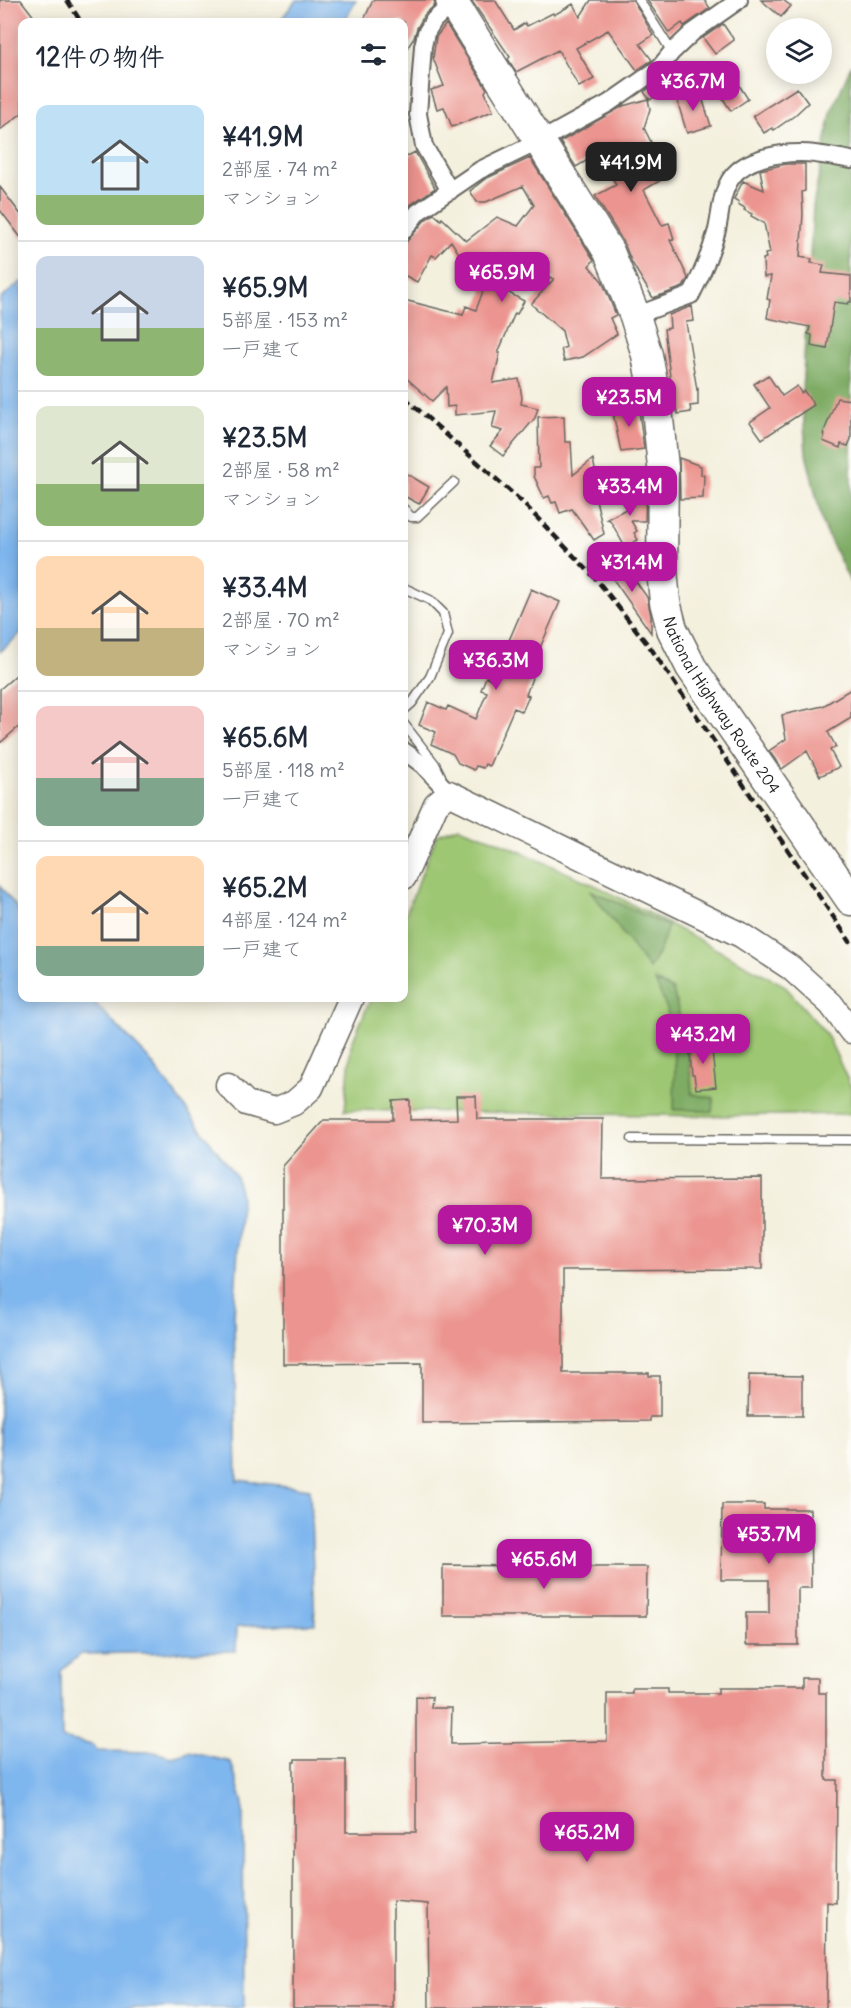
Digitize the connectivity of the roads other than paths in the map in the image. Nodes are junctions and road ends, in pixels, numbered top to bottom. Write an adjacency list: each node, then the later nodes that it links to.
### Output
1 (639, 0): 4 (lane)
2 (739, 0): 4 (street)
3 (452, 2): 5 (highway, National Highway Route 204); 7 (street)
4 (672, 52): 5 (street)
5 (540, 141): 7 (street); 9 (highway, National Highway Route 204)
6 (851, 159): 9 (street)
7 (450, 191): 8 (street)
8 (408, 225)
9 (635, 316): 18 (highway, National Highway Route 204)
10 (454, 482): 11 (lane)
11 (408, 514)
12 (408, 590): 13 (lane)
13 (408, 706)
14 (408, 729): 16 (lane)
15 (408, 754): 16 (street)
16 (449, 793): 17 (street); 20 (street)
17 (408, 869)
18 (851, 900)
19 (349, 1002): 21 (street)
20 (851, 1031)
21 (228, 1085)
22 (632, 1139): 23 (lane)
23 (851, 1140)

